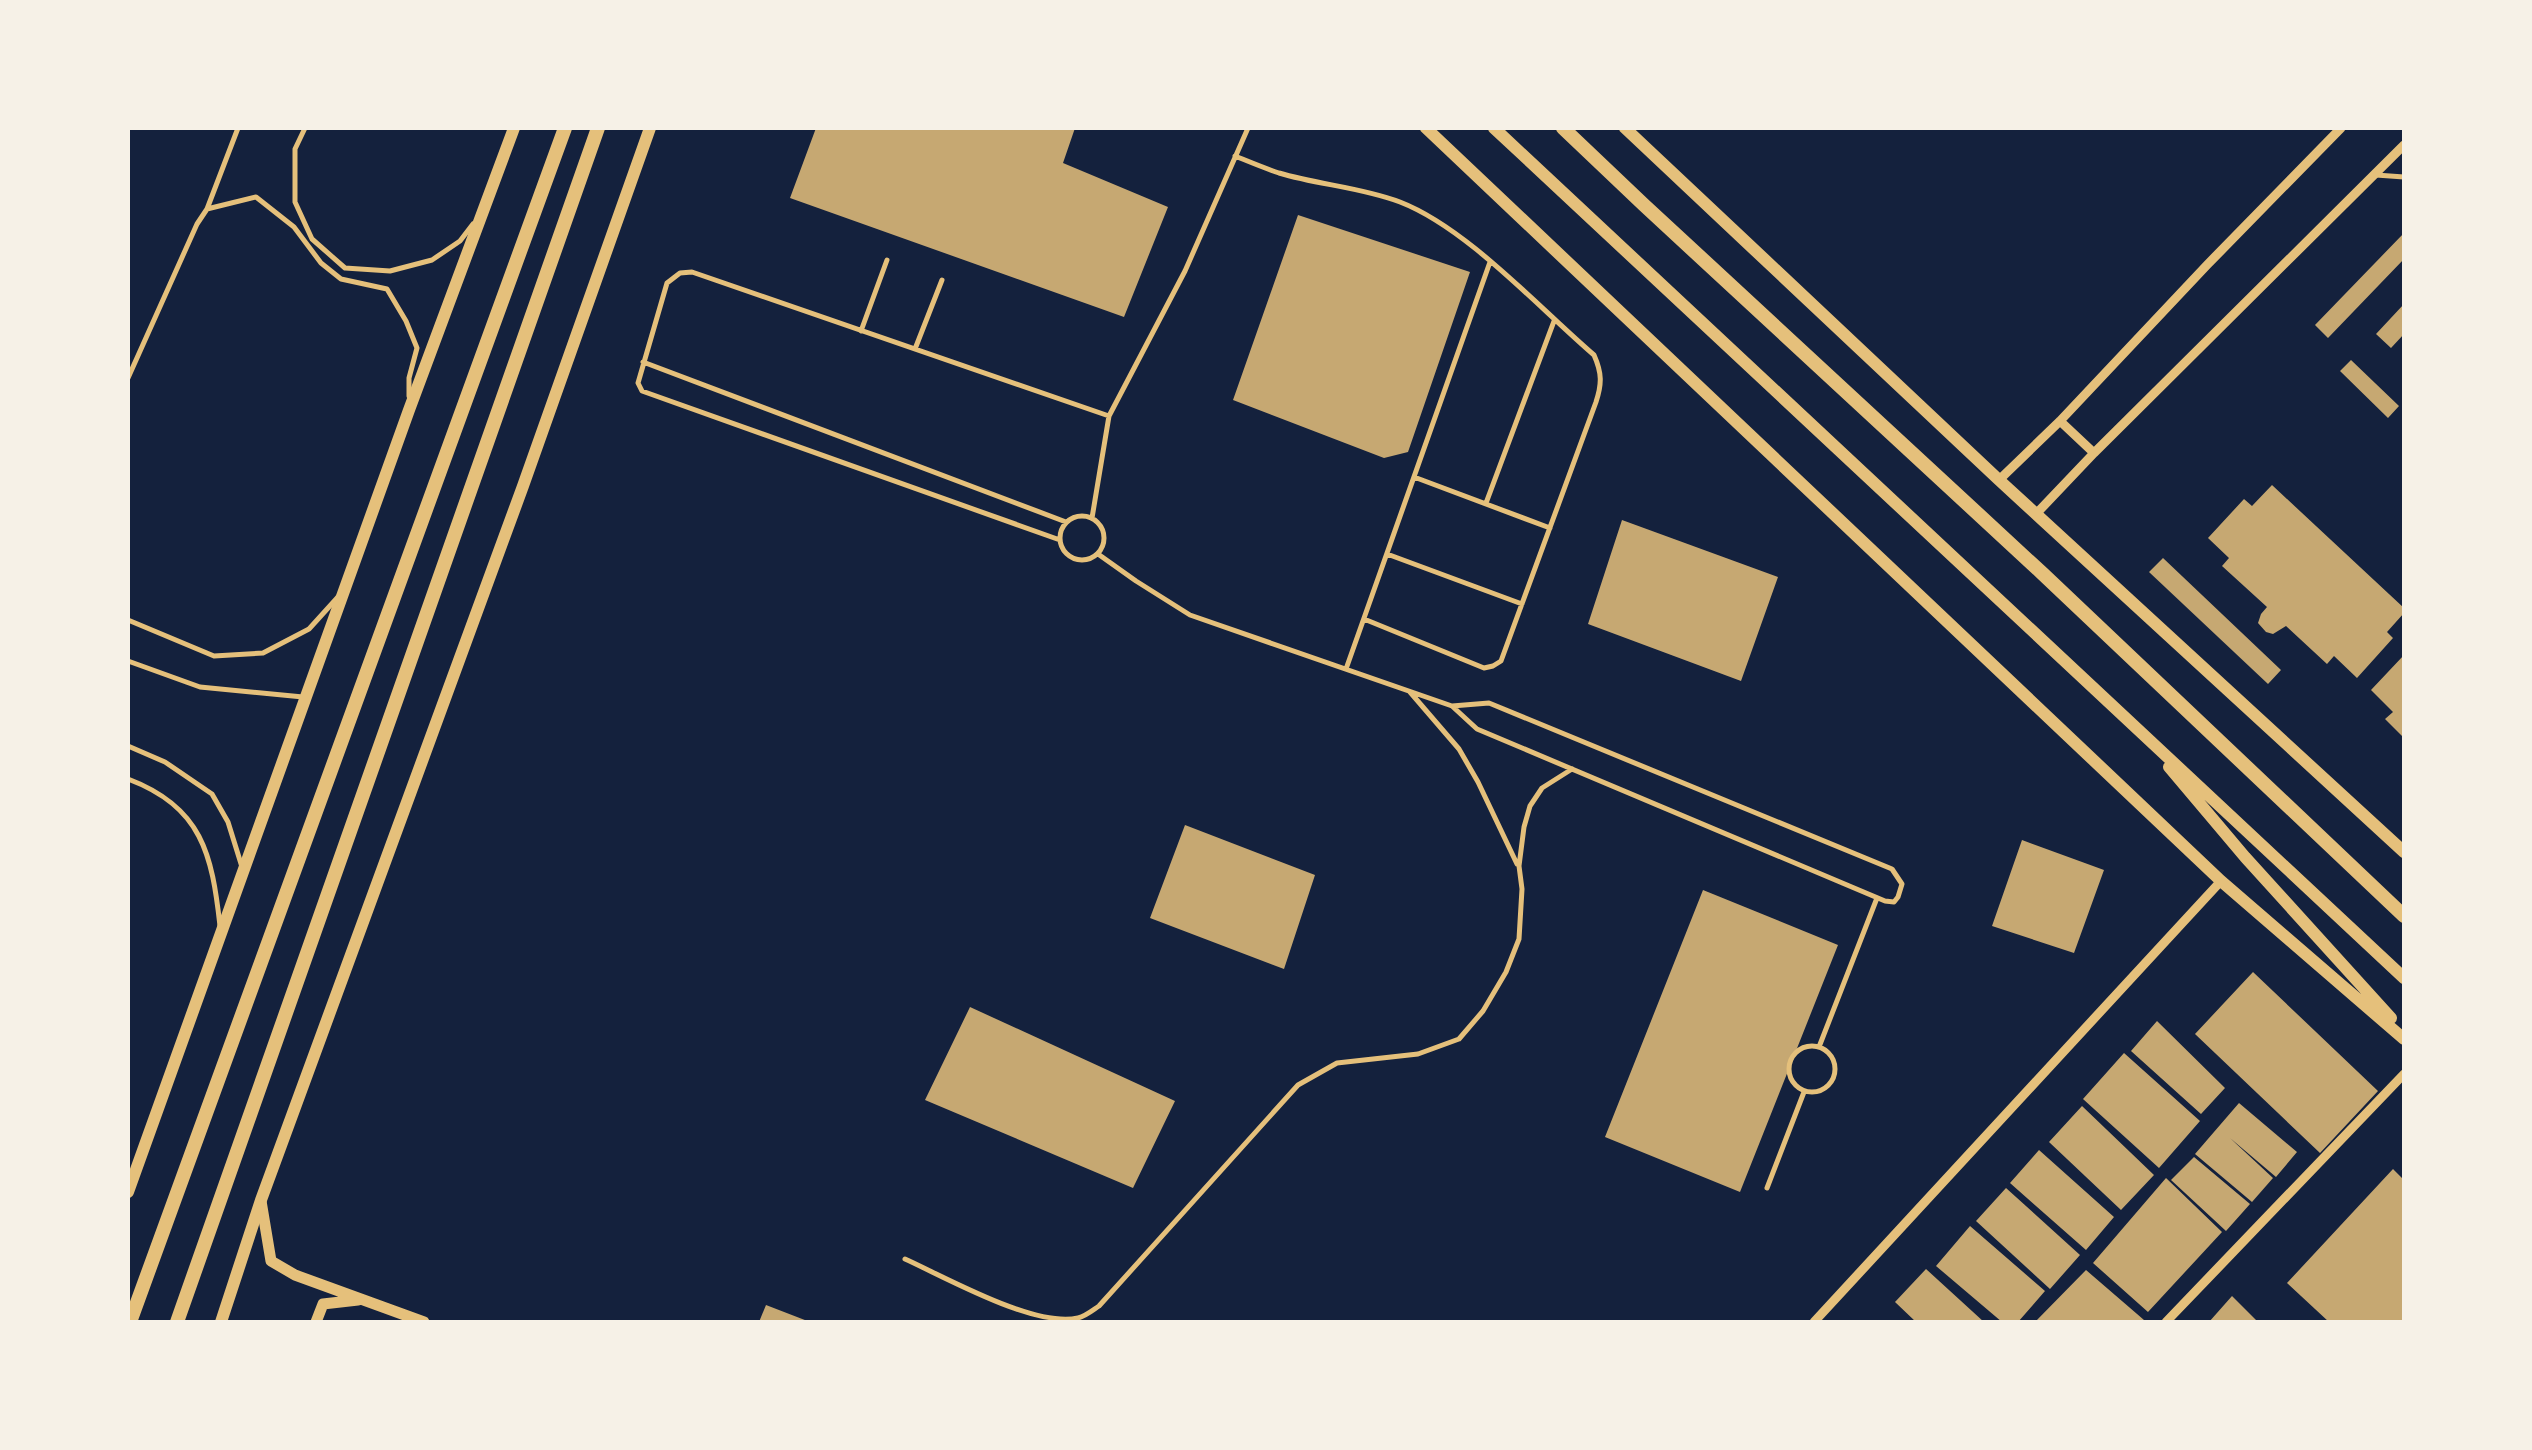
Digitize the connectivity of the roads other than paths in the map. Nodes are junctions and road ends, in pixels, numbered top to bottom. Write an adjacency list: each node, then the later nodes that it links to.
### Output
1 (238, 128): 17 (lane)
2 (305, 128): 18 (lane)
3 (514, 128): 18 (main road)
4 (565, 128): 71 (main road)
5 (598, 128): 72 (main road)
6 (650, 128): 68 (main road)
7 (1248, 128): 14 (lane)
8 (1426, 128): 57 (main road)
9 (1494, 128): 50 (main road)
10 (1563, 128): 59 (main road)
11 (1625, 128): 32 (main road)
12 (2341, 128): 29 (street)
13 (2404, 145): 15 (street)
14 (1236, 156): 20 (lane); 28 (lane)
15 (2376, 174): 16 (lane); 30 (street)
16 (2404, 177)
17 (207, 208): 26 (lane); 27 (lane)
18 (484, 210): 27 (main road)
19 (887, 260): 23 (lane)
20 (1490, 262): 22 (lane); 31 (lane)
21 (942, 280): 24 (lane)
22 (1554, 321): 33 (lane); 37 (lane)
23 (861, 331): 24 (lane); 25 (lane)
24 (915, 349): 28 (lane)
25 (643, 362): 36 (lane); 38 (lane)
26 (128, 378)
27 (409, 410): 41 (main road)
28 (1108, 416): 35 (lane)
29 (2060, 421): 30 (street); 32 (street)
30 (2094, 453): 34 (street)
31 (1414, 476): 33 (lane); 40 (lane)
32 (1999, 480): 34 (main road)
33 (1486, 503): 37 (lane)
34 (2036, 514): 54 (main road)
35 (1092, 518): 36 (lane); 39 (lane)
36 (1066, 522): 38 (lane)
37 (1550, 528): 42 (lane)
38 (1060, 540): 39 (lane)
39 (1098, 554): 46 (lane)
40 (1386, 554): 42 (lane); 43 (lane)
41 (343, 592): 44 (lane); 48 (main road)
42 (1522, 604): 43 (lane)
43 (1364, 619): 46 (lane)
44 (128, 620)
45 (128, 661): 48 (lane)
46 (1346, 669): 47 (lane)
47 (1410, 691): 49 (lane); 55 (lane)
48 (306, 697): 56 (main road)
49 (1452, 706): 52 (lane); 58 (lane)
50 (2128, 720): 61 (main road); 62 (main road)
51 (128, 746): 56 (lane)
52 (1572, 769): 55 (lane); 58 (lane)
53 (128, 779): 60 (lane)
54 (2404, 852)
55 (1519, 866): 69 (lane)
56 (243, 872): 60 (main road)
57 (2222, 881): 62 (main road); 76 (street)
58 (1877, 898): 63 (lane)
59 (2404, 916)
60 (221, 934): 67 (main road)
61 (2404, 978)
62 (2404, 1036)
63 (1819, 1047): 65 (lane); 65 (lane)
64 (2404, 1074): 77 (street)
65 (1804, 1092): 66 (lane)
66 (1767, 1188)
67 (128, 1192)
68 (261, 1200): 70 (street); 73 (main road)
69 (905, 1259)
70 (363, 1299): 74 (street); 75 (street)
71 (130, 1322)
72 (176, 1322)
73 (221, 1322)
74 (316, 1322)
75 (424, 1322)
76 (1814, 1322)
77 (2166, 1322)

